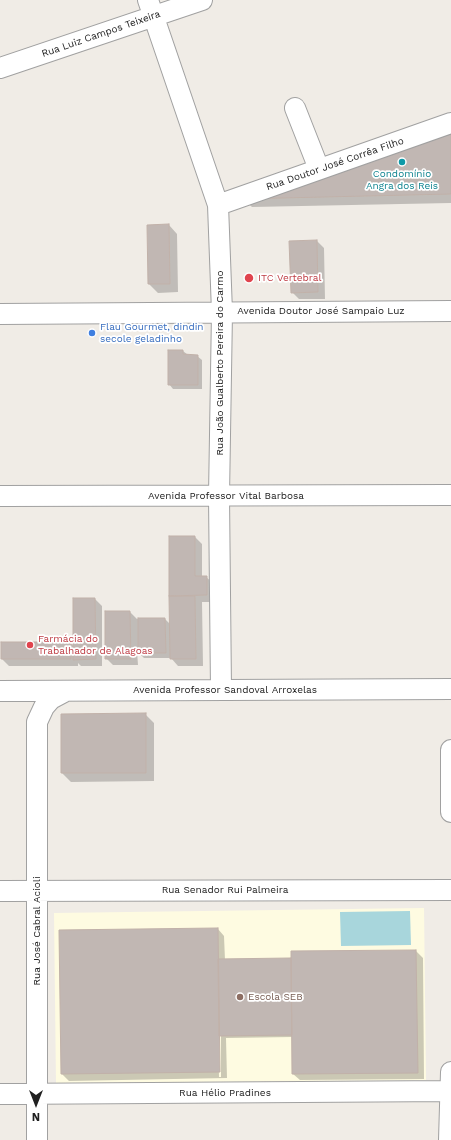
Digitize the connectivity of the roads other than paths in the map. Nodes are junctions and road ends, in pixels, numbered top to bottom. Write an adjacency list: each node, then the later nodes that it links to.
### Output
1 (202, 0): 2 (street, Rua Luiz Campos Teixeira)
2 (151, 8): 3 (street, Rua Luiz Campos Teixeira); 7 (street, Rua João Gualberto Pereira do Carmo)
3 (0, 68)
4 (295, 108): 6 (street)
5 (451, 123): 6 (street, Rua Doutor José Corrêa Filho)
6 (319, 169): 7 (street, Rua Doutor José Corrêa Filho)
7 (218, 205): 9 (street, Rua João Gualberto Pereira do Carmo)
8 (451, 311): 9 (street, Avenida Doutor José Sampaio Luz)
9 (222, 312): 10 (street, Avenida Doutor José Sampaio Luz); 13 (street, Rua João Gualberto Pereira do Carmo)
10 (0, 314)
11 (451, 495): 13 (street, Avenida Professor Vital Barbosa)
12 (0, 496): 13 (street, Avenida Professor Vital Barbosa)
13 (219, 496): 15 (street, Rua João Gualberto Pereira do Carmo)
14 (451, 689): 15 (street, Avenida Professor Sandoval Arroxelas)
15 (221, 690): 17 (street, Avenida Professor Sandoval Arroxelas)
16 (2, 691): 17 (street, Avenida Professor Sandoval Arroxelas); 18 (street)
17 (66, 691): 18 (street, Rua José Cabral Acioli)
18 (37, 722): 22 (street, Rua José Cabral Acioli)
19 (451, 750): 20 (street)
20 (451, 770): 21 (street)
21 (451, 812)
22 (36, 890): 23 (street, Rua Senador Rui Palmeira); 24 (street, Rua Senador Rui Palmeira); 28 (street, Rua José Cabral Acioli)
23 (451, 890)
24 (0, 891)
25 (451, 1072): 26 (street)
26 (451, 1091): 28 (street, Rua Hélio Pradines); 30 (street)
27 (0, 1094): 28 (street, Rua Hélio Pradines)
28 (37, 1094): 29 (street, Rua José Cabral Acioli)
29 (38, 1140)
30 (449, 1140)

